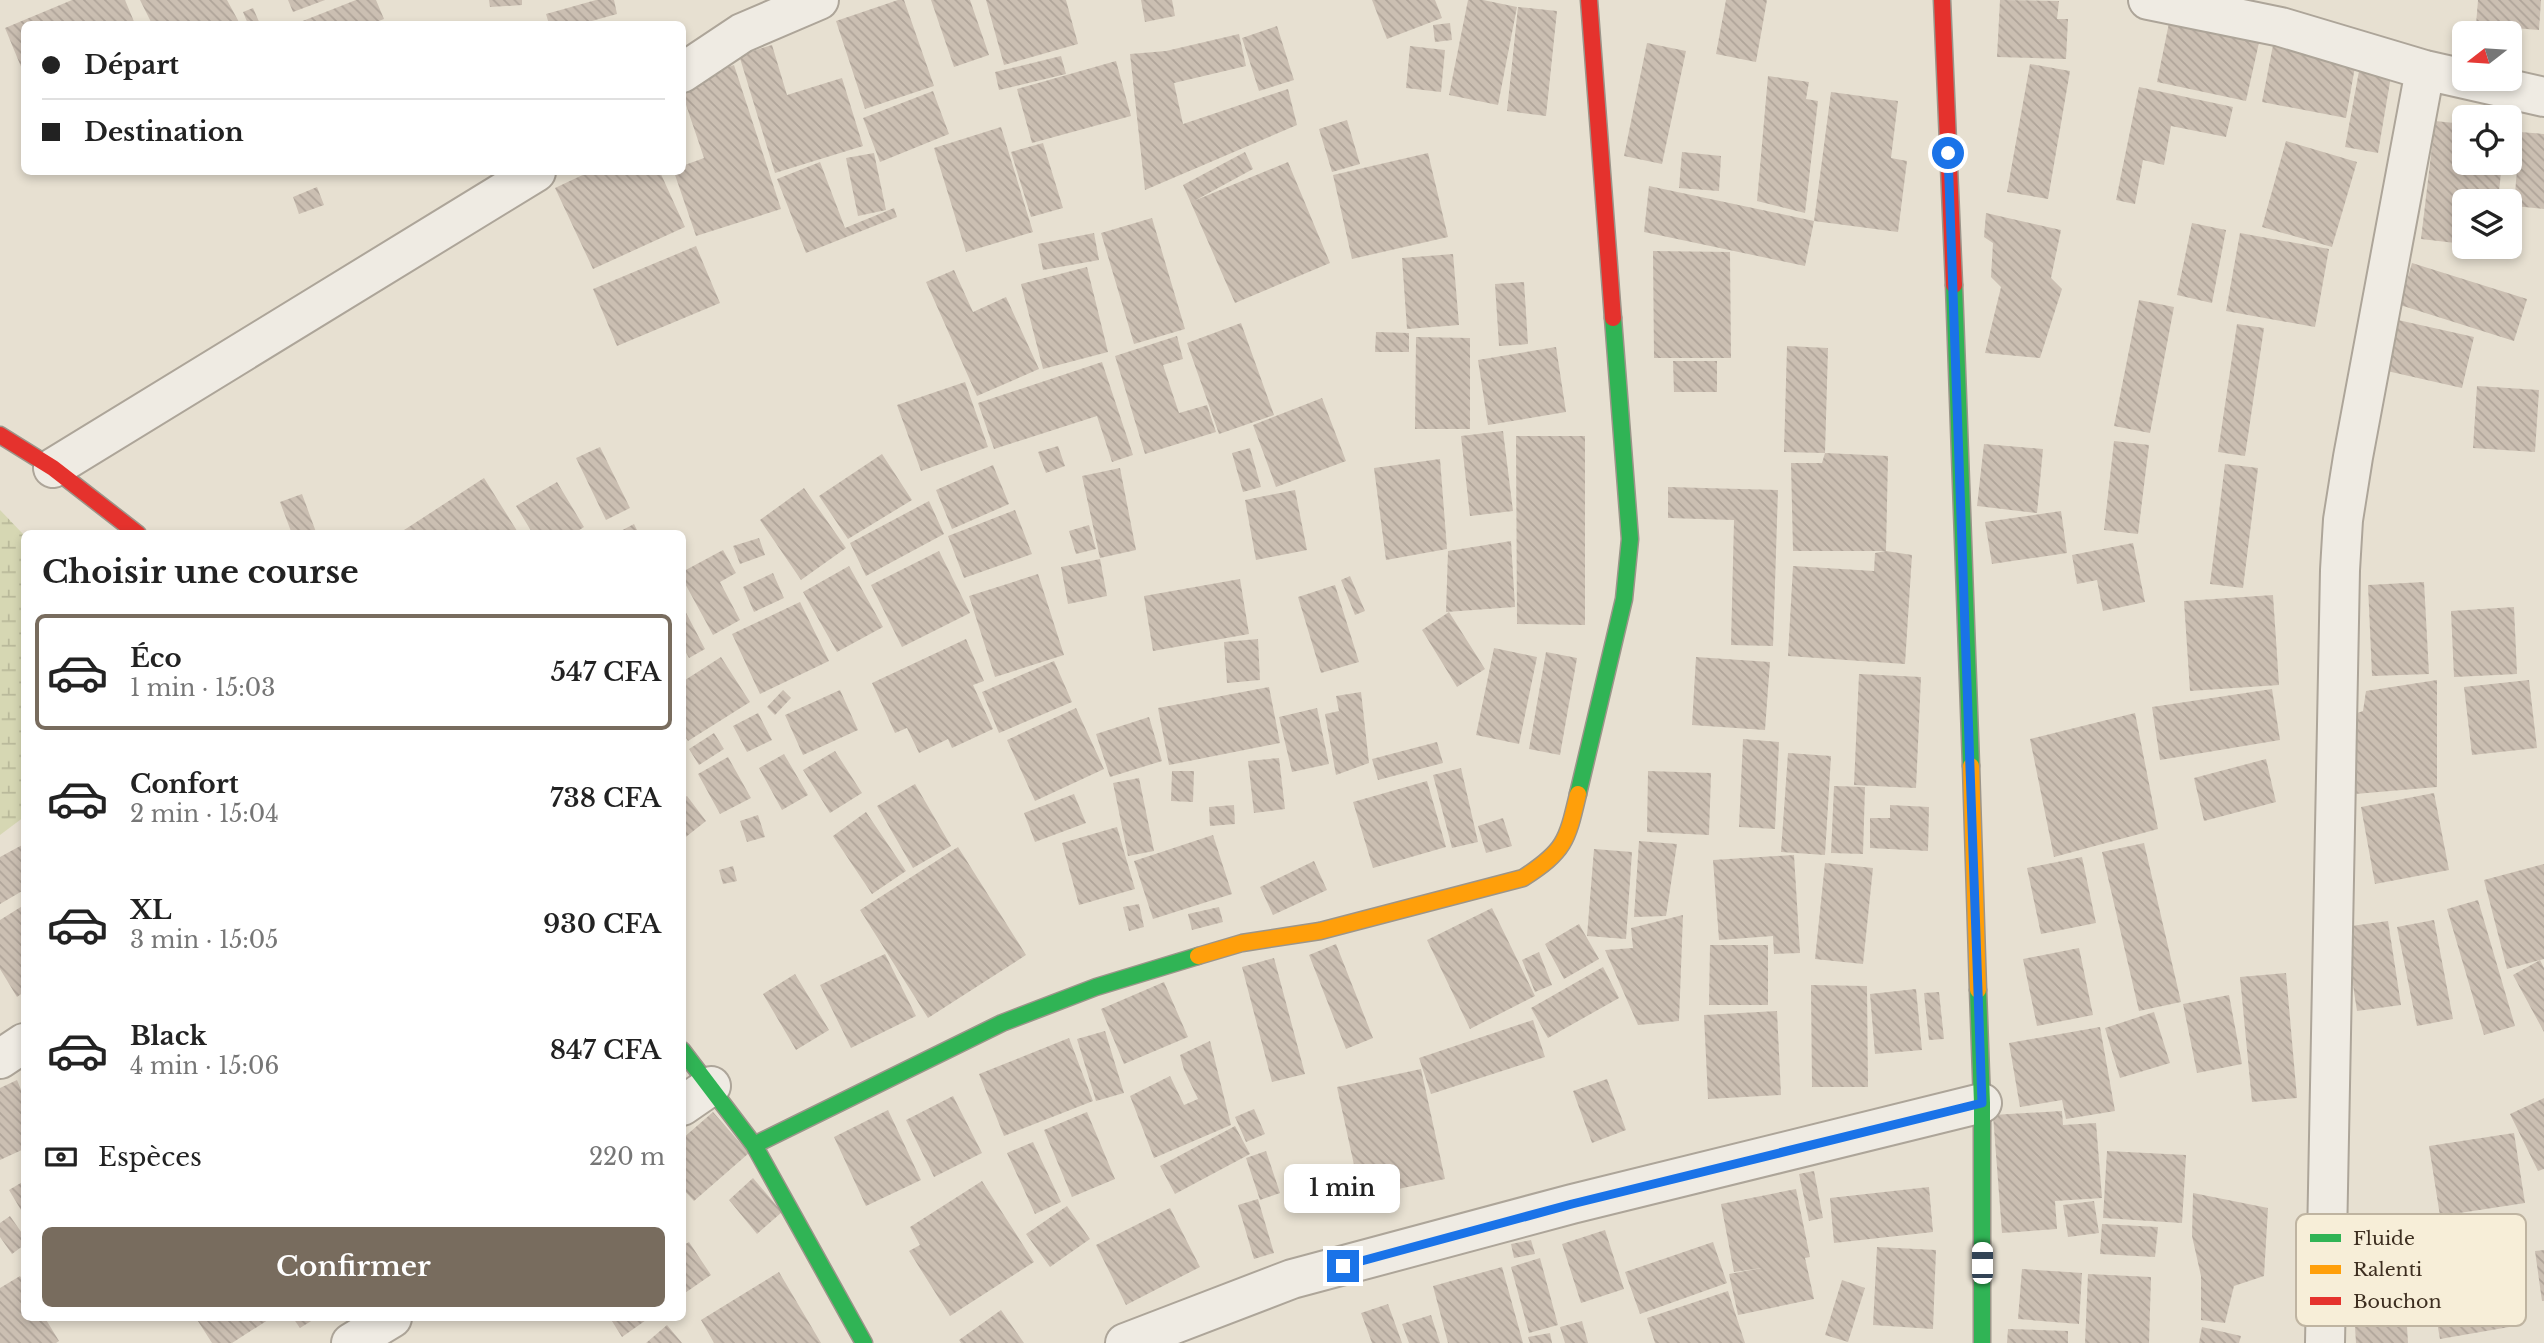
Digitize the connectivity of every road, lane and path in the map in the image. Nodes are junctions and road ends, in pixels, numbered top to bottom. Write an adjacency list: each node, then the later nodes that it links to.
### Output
1 (819, 0): 5 (street)
2 (1589, 0): 17 (street)
3 (1942, 0): 16 (street)
4 (2148, 0): 6 (street)
5 (686, 70)
6 (2425, 70): 7 (street); 18 (street)
7 (2544, 97)
8 (531, 175): 10 (street)
9 (0, 435): 10 (street)
10 (53, 468): 11 (street)
11 (133, 530)
12 (21, 1045): 13 (street)
13 (0, 1059)
14 (686, 1062): 15 (street)
15 (697, 1096): 17 (street)
16 (1982, 1103): 20 (street); 21 (street)
17 (754, 1145): 19 (street)
18 (2327, 1214)
19 (864, 1343)
20 (1125, 1343)
21 (1982, 1343)

